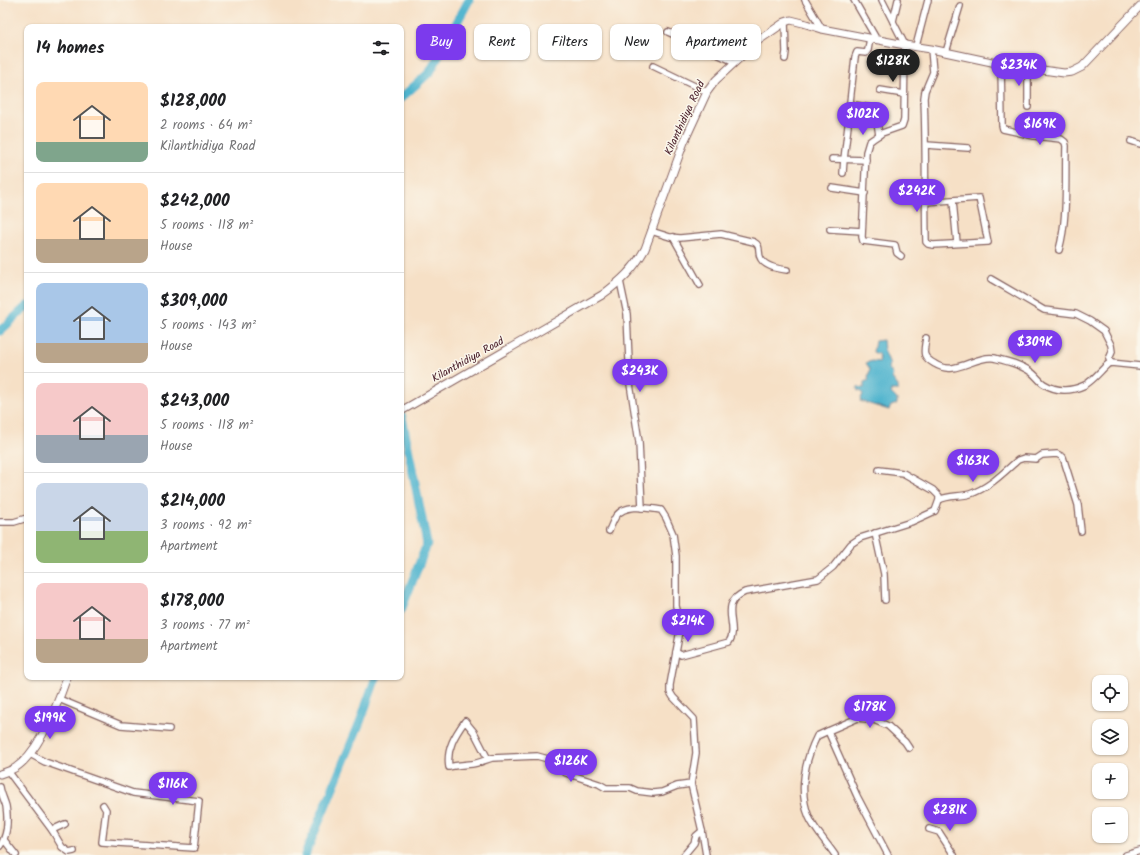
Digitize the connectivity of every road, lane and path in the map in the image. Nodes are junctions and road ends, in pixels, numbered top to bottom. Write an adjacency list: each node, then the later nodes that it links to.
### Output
1 (805, 0): 10 (street)
2 (854, 0): 13 (street)
3 (882, 0): 8 (street)
4 (898, 0): 8 (street)
5 (928, 0): 15 (street)
6 (960, 6): 17 (street)
7 (1140, 6): 22 (street)
8 (893, 21): 14 (street)
9 (785, 22): 10 (street); 18 (street); 19 (street, Kilanthidiya Road)
10 (822, 29): 12 (street)
11 (668, 32): 19 (street)
12 (870, 38): 13 (street); 28 (street)
13 (877, 40): 14 (street)
14 (905, 45): 15 (street); 25 (street)
15 (916, 46): 16 (street)
16 (932, 49): 17 (street); 31 (street)
17 (946, 52): 20 (street)
18 (784, 59)
19 (735, 62): 24 (street, Kilanthidiya Road)
20 (1001, 64): 22 (street); 46 (street)
21 (653, 66): 24 (street)
22 (1028, 68): 26 (street)
23 (880, 90): 25 (street)
24 (707, 92): 42 (street, Kilanthidiya Road)
25 (904, 94): 28 (street)
26 (1028, 107)
27 (848, 126): 34 (street)
28 (879, 135): 35 (street)
29 (1131, 141): 30 (street)
30 (1140, 144)
31 (926, 145): 32 (street); 40 (street)
32 (968, 148)
33 (832, 159): 34 (street)
34 (844, 159): 35 (street); 36 (street)
35 (866, 160): 38 (street)
36 (843, 174)
37 (832, 188): 38 (street)
38 (865, 193): 43 (street)
39 (953, 201): 40 (street); 45 (street); 45 (street)
40 (925, 202): 45 (street)
41 (830, 229): 43 (street)
42 (652, 231): 44 (street); 50 (street, Kilanthidiya Road)
43 (862, 231): 47 (street)
44 (673, 238): 48 (street); 51 (street)
45 (957, 243)
46 (1058, 250)
47 (901, 256)
48 (787, 270)
49 (991, 279): 53 (street)
50 (620, 281): 55 (street, Kilanthidiya Road); 58 (street)
51 (700, 285)
52 (926, 338): 53 (street)
53 (1111, 362): 54 (street)
54 (1140, 366)
55 (404, 409)
56 (879, 470): 57 (street)
57 (939, 500): 62 (street); 63 (street)
58 (642, 508): 61 (street); 65 (street)
59 (24, 519): 60 (street)
60 (0, 522)
61 (609, 530)
62 (1081, 531)
63 (875, 533): 64 (street); 65 (street)
64 (885, 600)
65 (676, 652): 75 (street)
66 (66, 680): 67 (street)
67 (59, 699): 68 (street); 71 (street)
68 (169, 729)
69 (828, 731): 70 (street); 89 (street); 90 (street)
70 (909, 748)
71 (30, 754): 73 (street); 77 (street)
72 (488, 759): 72 (street); 75 (street)
73 (8, 771): 74 (street); 80 (street)
74 (0, 774)
75 (690, 784): 81 (street)
76 (0, 787): 82 (street)
77 (103, 805)
78 (65, 824): 80 (street)
79 (929, 829): 91 (street)
80 (52, 830): 84 (street)
81 (702, 831): 87 (street); 88 (street)
82 (4, 840): 83 (street); 86 (street)
83 (0, 846)
84 (74, 851)
85 (1140, 851): 92 (street)
86 (16, 855)
87 (684, 855)
88 (706, 855)
89 (835, 855)
90 (888, 855)
91 (954, 855)
92 (1126, 855)

